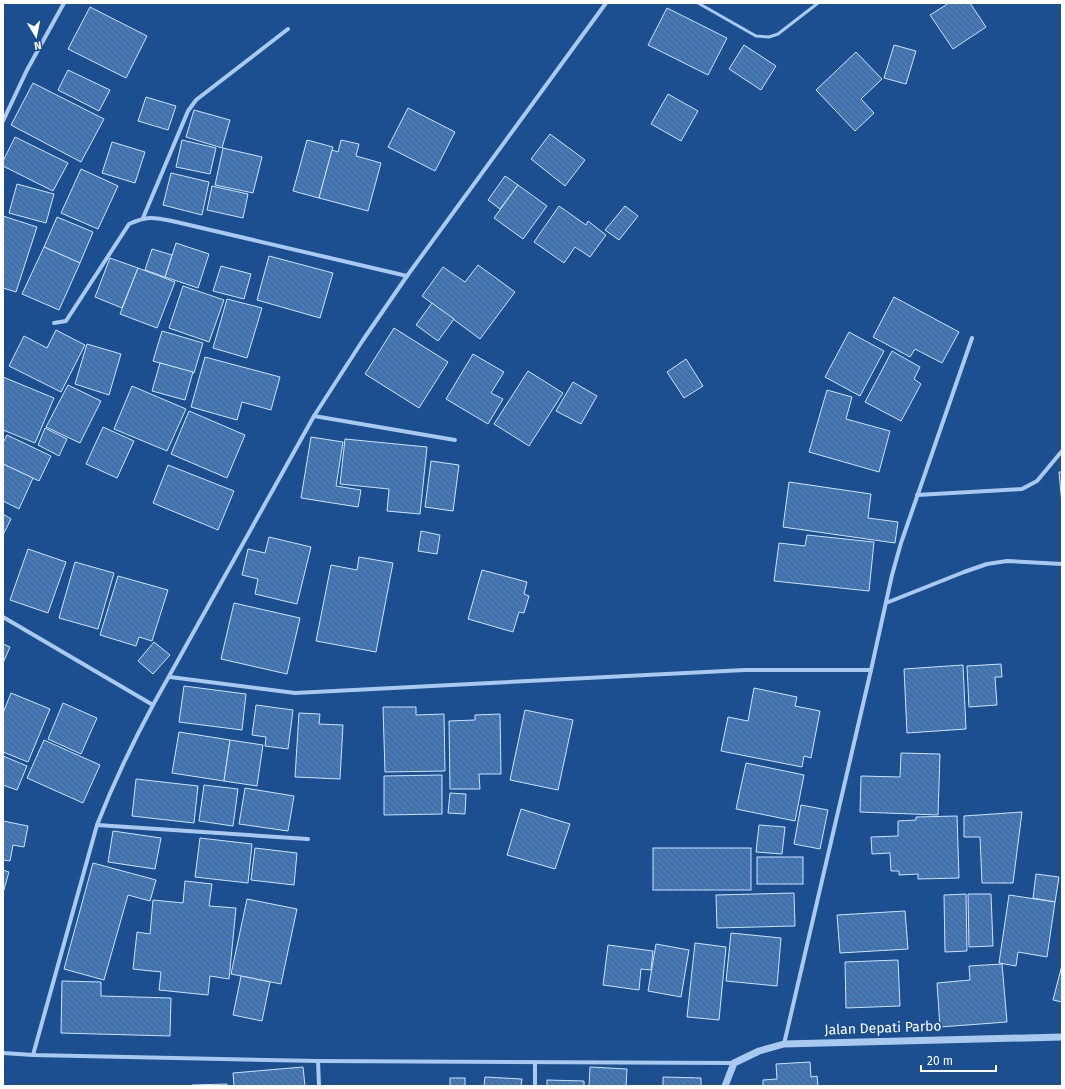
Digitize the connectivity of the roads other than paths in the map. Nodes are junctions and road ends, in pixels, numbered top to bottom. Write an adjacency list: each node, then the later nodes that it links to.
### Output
1 (64, 3): 6 (street)
2 (606, 3): 8 (street)
3 (698, 3): 4 (lane)
4 (818, 3)
5 (288, 29): 7 (street)
6 (3, 121)
7 (143, 218): 8 (street); 9 (street)
8 (407, 276): 11 (street)
9 (54, 323)
10 (972, 338): 14 (street)
11 (314, 416): 12 (street); 19 (street)
12 (455, 440)
13 (1062, 450): 14 (street)
14 (917, 495): 16 (street)
15 (1062, 564): 16 (street)
16 (886, 603): 18 (street)
17 (3, 617): 20 (street)
18 (871, 670): 19 (street); 24 (street)
19 (170, 677): 20 (street)
20 (152, 705): 21 (street)
21 (97, 825): 22 (street); 26 (street)
22 (308, 839)
23 (1062, 1037): 24 (street, Jalan Depati Parbo)
24 (784, 1044): 29 (street, Jalan Depati Parbo)
25 (3, 1054): 26 (street)
26 (33, 1054): 27 (street)
27 (318, 1061): 28 (street); 30 (street)
28 (535, 1062): 29 (street); 31 (street)
29 (734, 1063): 32 (street)
30 (319, 1086)
31 (535, 1086)
32 (725, 1086)

